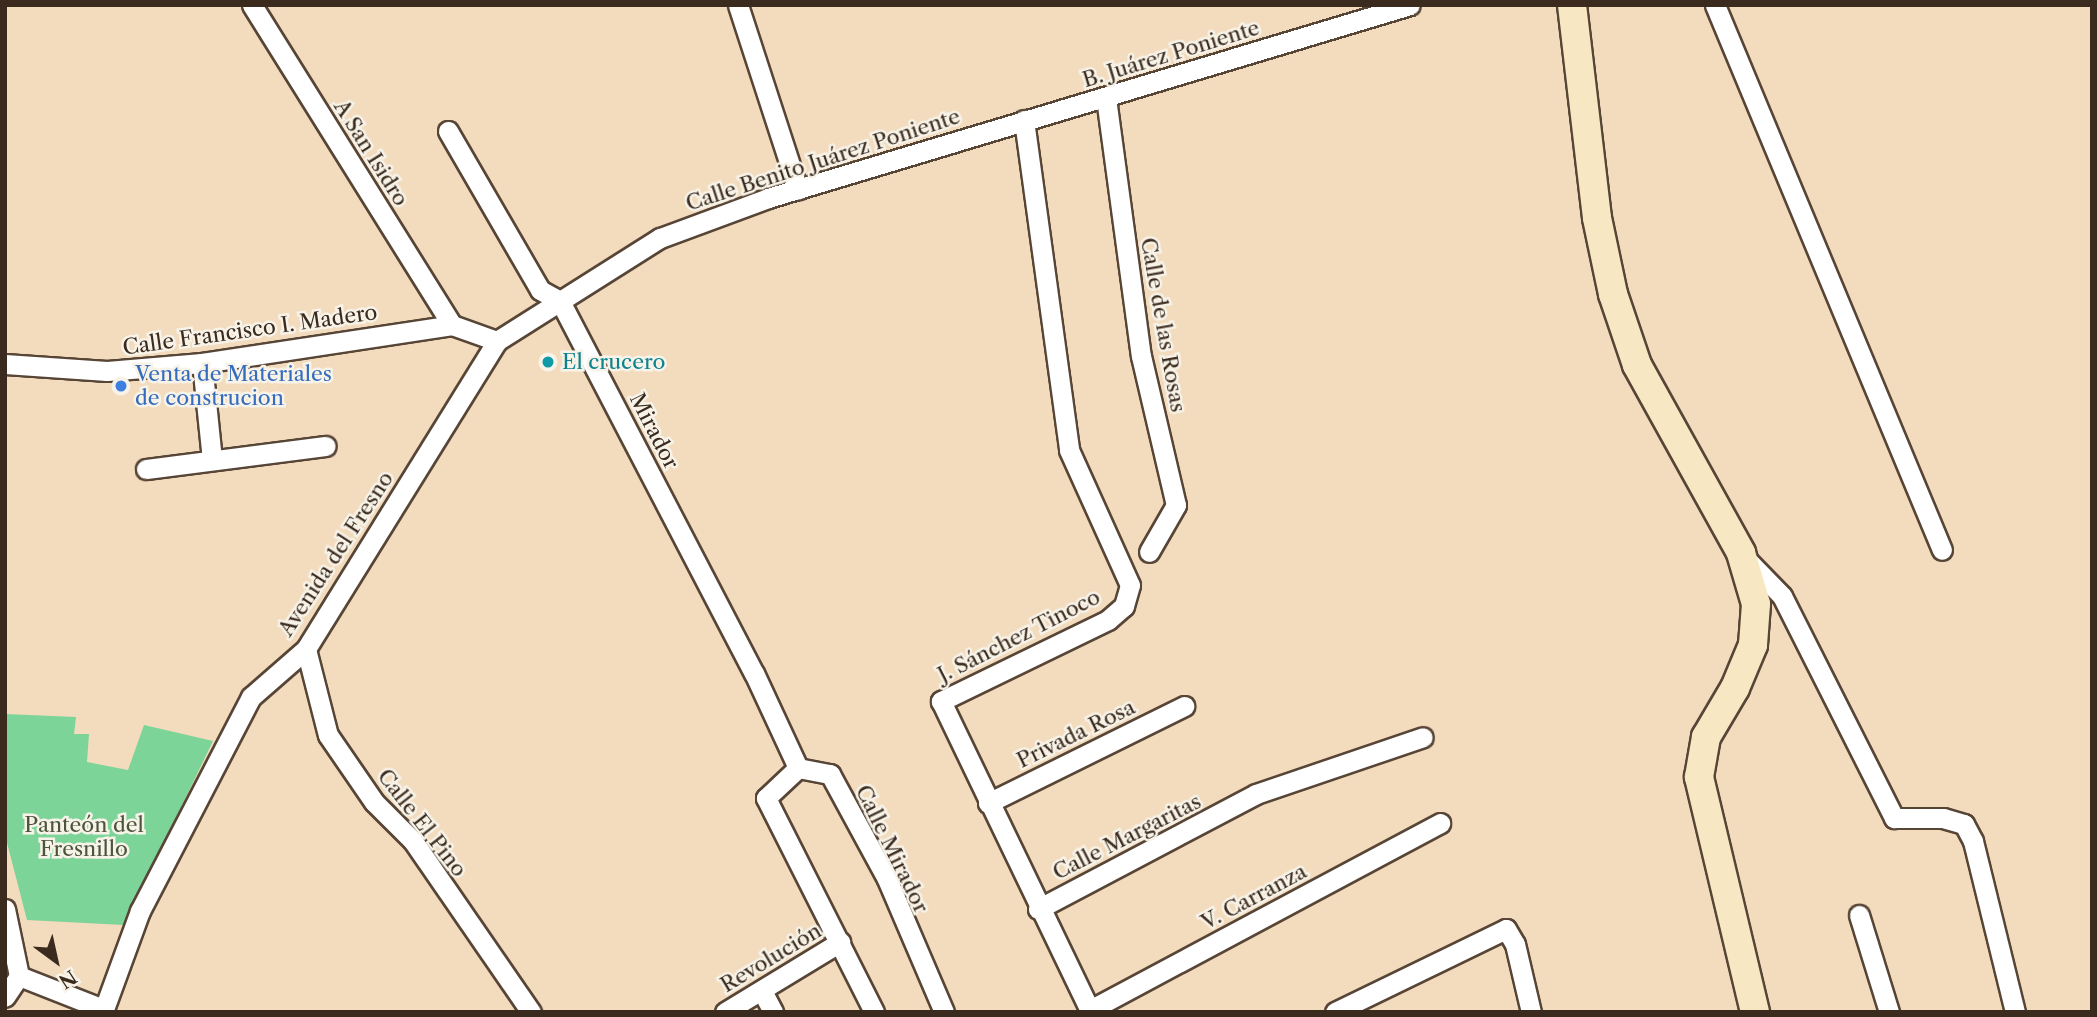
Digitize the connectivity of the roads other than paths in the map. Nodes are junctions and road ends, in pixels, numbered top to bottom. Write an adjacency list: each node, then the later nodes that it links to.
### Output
1 (252, 5): 11 (street, A San Isidro)
2 (738, 5): 9 (street)
3 (1572, 5): 20 (main road)
4 (1715, 5): 18 (street)
5 (1398, 7): 6 (street, B. Juárez Poniente)
6 (1106, 98): 7 (street, B. Juárez Poniente); 19 (street, Calle de las Rosas)
7 (1024, 120): 9 (street, Calle Benito Juárez Poniente); 25 (street, J. Sánchez Tinoco)
8 (448, 131): 10 (street, Mirador)
9 (798, 190): 10 (street, Calle Benito Juárez Poniente)
10 (560, 301): 12 (street, Calle Benito Juárez Poniente); 24 (street, Mirador)
11 (453, 325): 12 (street, Calle Francisco I. Madero); 13 (street, Calle Francisco I. Madero)
12 (497, 341): 21 (street, Avenida del Fresno)
13 (202, 363): 14 (street, Calle Francisco I. Madero); 16 (street)
14 (5, 364)
15 (326, 446): 16 (street)
16 (212, 460): 17 (street)
17 (146, 469)
18 (1942, 550)
19 (1149, 552)
20 (1741, 553): 44 (main road); 46 (street)
21 (306, 649): 35 (street, Avenida del Fresno); 37 (street, Calle El Pino)
22 (1184, 706): 25 (street, Privada Rosa)
23 (1423, 737): 28 (street, Calle Margaritas)
24 (798, 768): 30 (street); 41 (street, Calle Mirador)
25 (988, 803): 28 (street, J. Sánchez Tinoco)
26 (1440, 823): 36 (street, V. Carranza)
27 (5, 909): 31 (street)
28 (1038, 909): 36 (street, J. Sánchez Tinoco)
29 (1859, 915): 45 (street)
30 (840, 942): 32 (street, Revolución); 40 (street)
31 (19, 976): 33 (street); 35 (street)
32 (762, 990): 38 (street, Revolución); 39 (street)
33 (5, 997)
34 (1361, 1006): 42 (street); 43 (street)
35 (103, 1011)
36 (1090, 1011)
37 (530, 1012)
38 (725, 1012)
39 (773, 1012)
40 (874, 1012)
41 (944, 1012)
42 (1335, 1012)
43 (1531, 1012)
44 (1755, 1012)
45 (1889, 1012)
46 (2015, 1012)

